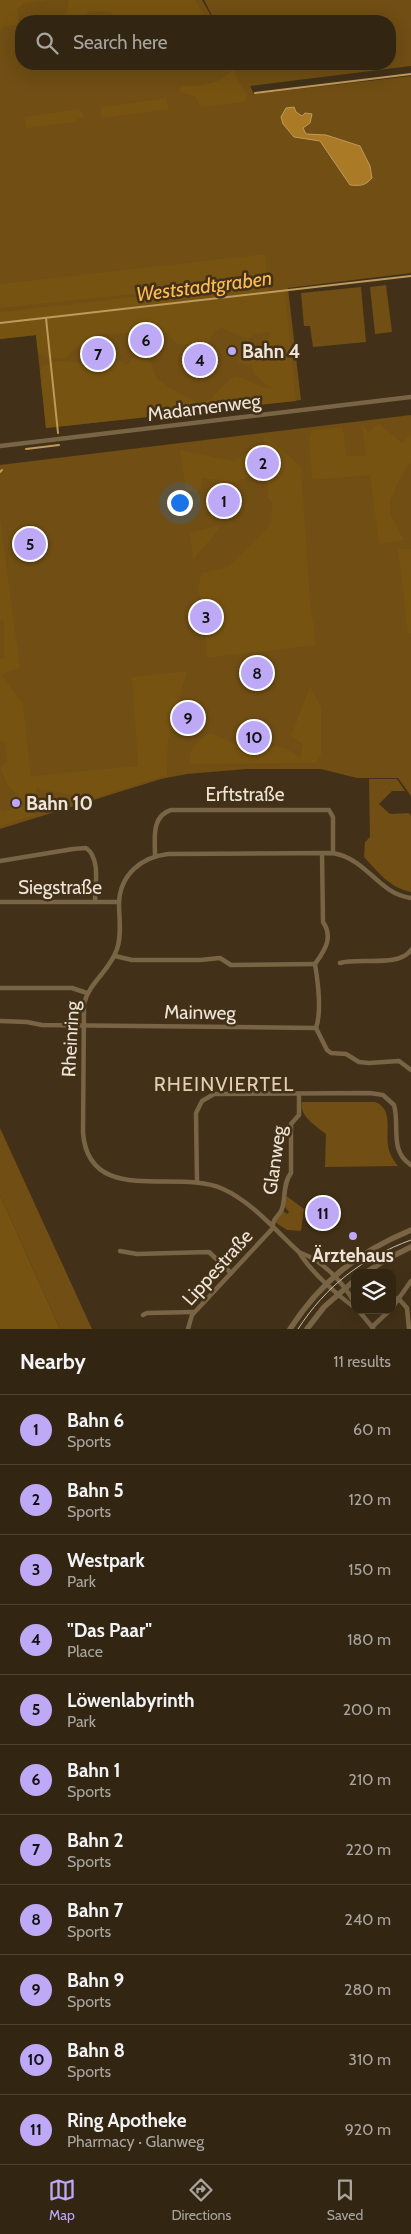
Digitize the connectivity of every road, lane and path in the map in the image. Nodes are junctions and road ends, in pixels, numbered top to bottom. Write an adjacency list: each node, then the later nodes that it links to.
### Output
1 (411, 397): 2 (street, Madamenweg)
2 (0, 446)
3 (322, 853): 4 (street, Rheinring); 5 (street, Rheinring); 14 (street)
4 (333, 853): 5 (street, Erftstraße); 7 (street, Rheinring)
5 (156, 856): 10 (street, Rheinring)
6 (0, 861): 9 (street)
7 (411, 898)
8 (0, 902): 9 (street, Siegstraße)
9 (95, 902): 10 (street, Siegstraße)
10 (119, 902): 12 (street, Rheinring)
11 (411, 950): 13 (street)
12 (114, 956): 14 (street); 16 (street, Rheinring)
13 (340, 963)
14 (315, 964): 19 (street)
15 (0, 988): 16 (street)
16 (87, 993): 18 (street, Rheinring)
17 (0, 1022): 18 (street, Mainweg)
18 (83, 1026): 19 (street, Mainweg); 23 (street, Rheinring)
19 (316, 1028): 20 (street)
20 (411, 1070)
21 (299, 1094): 22 (street); 23 (street); 24 (street, Glanweg)
22 (411, 1165)
23 (197, 1181): 24 (street, Rheinring)
24 (273, 1228): 28 (street, Rheinring); 30 (street, Lippestraße)
25 (411, 1230): 31 (street)
26 (411, 1247): 29 (street)
27 (120, 1251): 30 (street)
28 (299, 1252): 31 (street, Rheinring); 34 (street, Rheinring)
29 (370, 1269)
30 (232, 1273): 41 (street, Lippestraße)
31 (334, 1277): 34 (street); 35 (street, Rheinring)
32 (411, 1281): 37 (street)
33 (351, 1283): 35 (street)
34 (328, 1284): 36 (street, Rheinring); 47 (street)
35 (345, 1288): 36 (street); 38 (street, Rheinring)
36 (338, 1293): 40 (street, Rheinring); 48 (street)
37 (398, 1298): 39 (street); 49 (street)
38 (351, 1299)
39 (396, 1301)
40 (351, 1303)
41 (194, 1312): 44 (street); 46 (street, Lippestraße)
42 (361, 1314): 45 (street)
43 (386, 1314): 45 (street)
44 (143, 1315)
45 (373, 1328)
46 (188, 1329)
47 (290, 1329)
48 (307, 1329)
49 (409, 1329)

